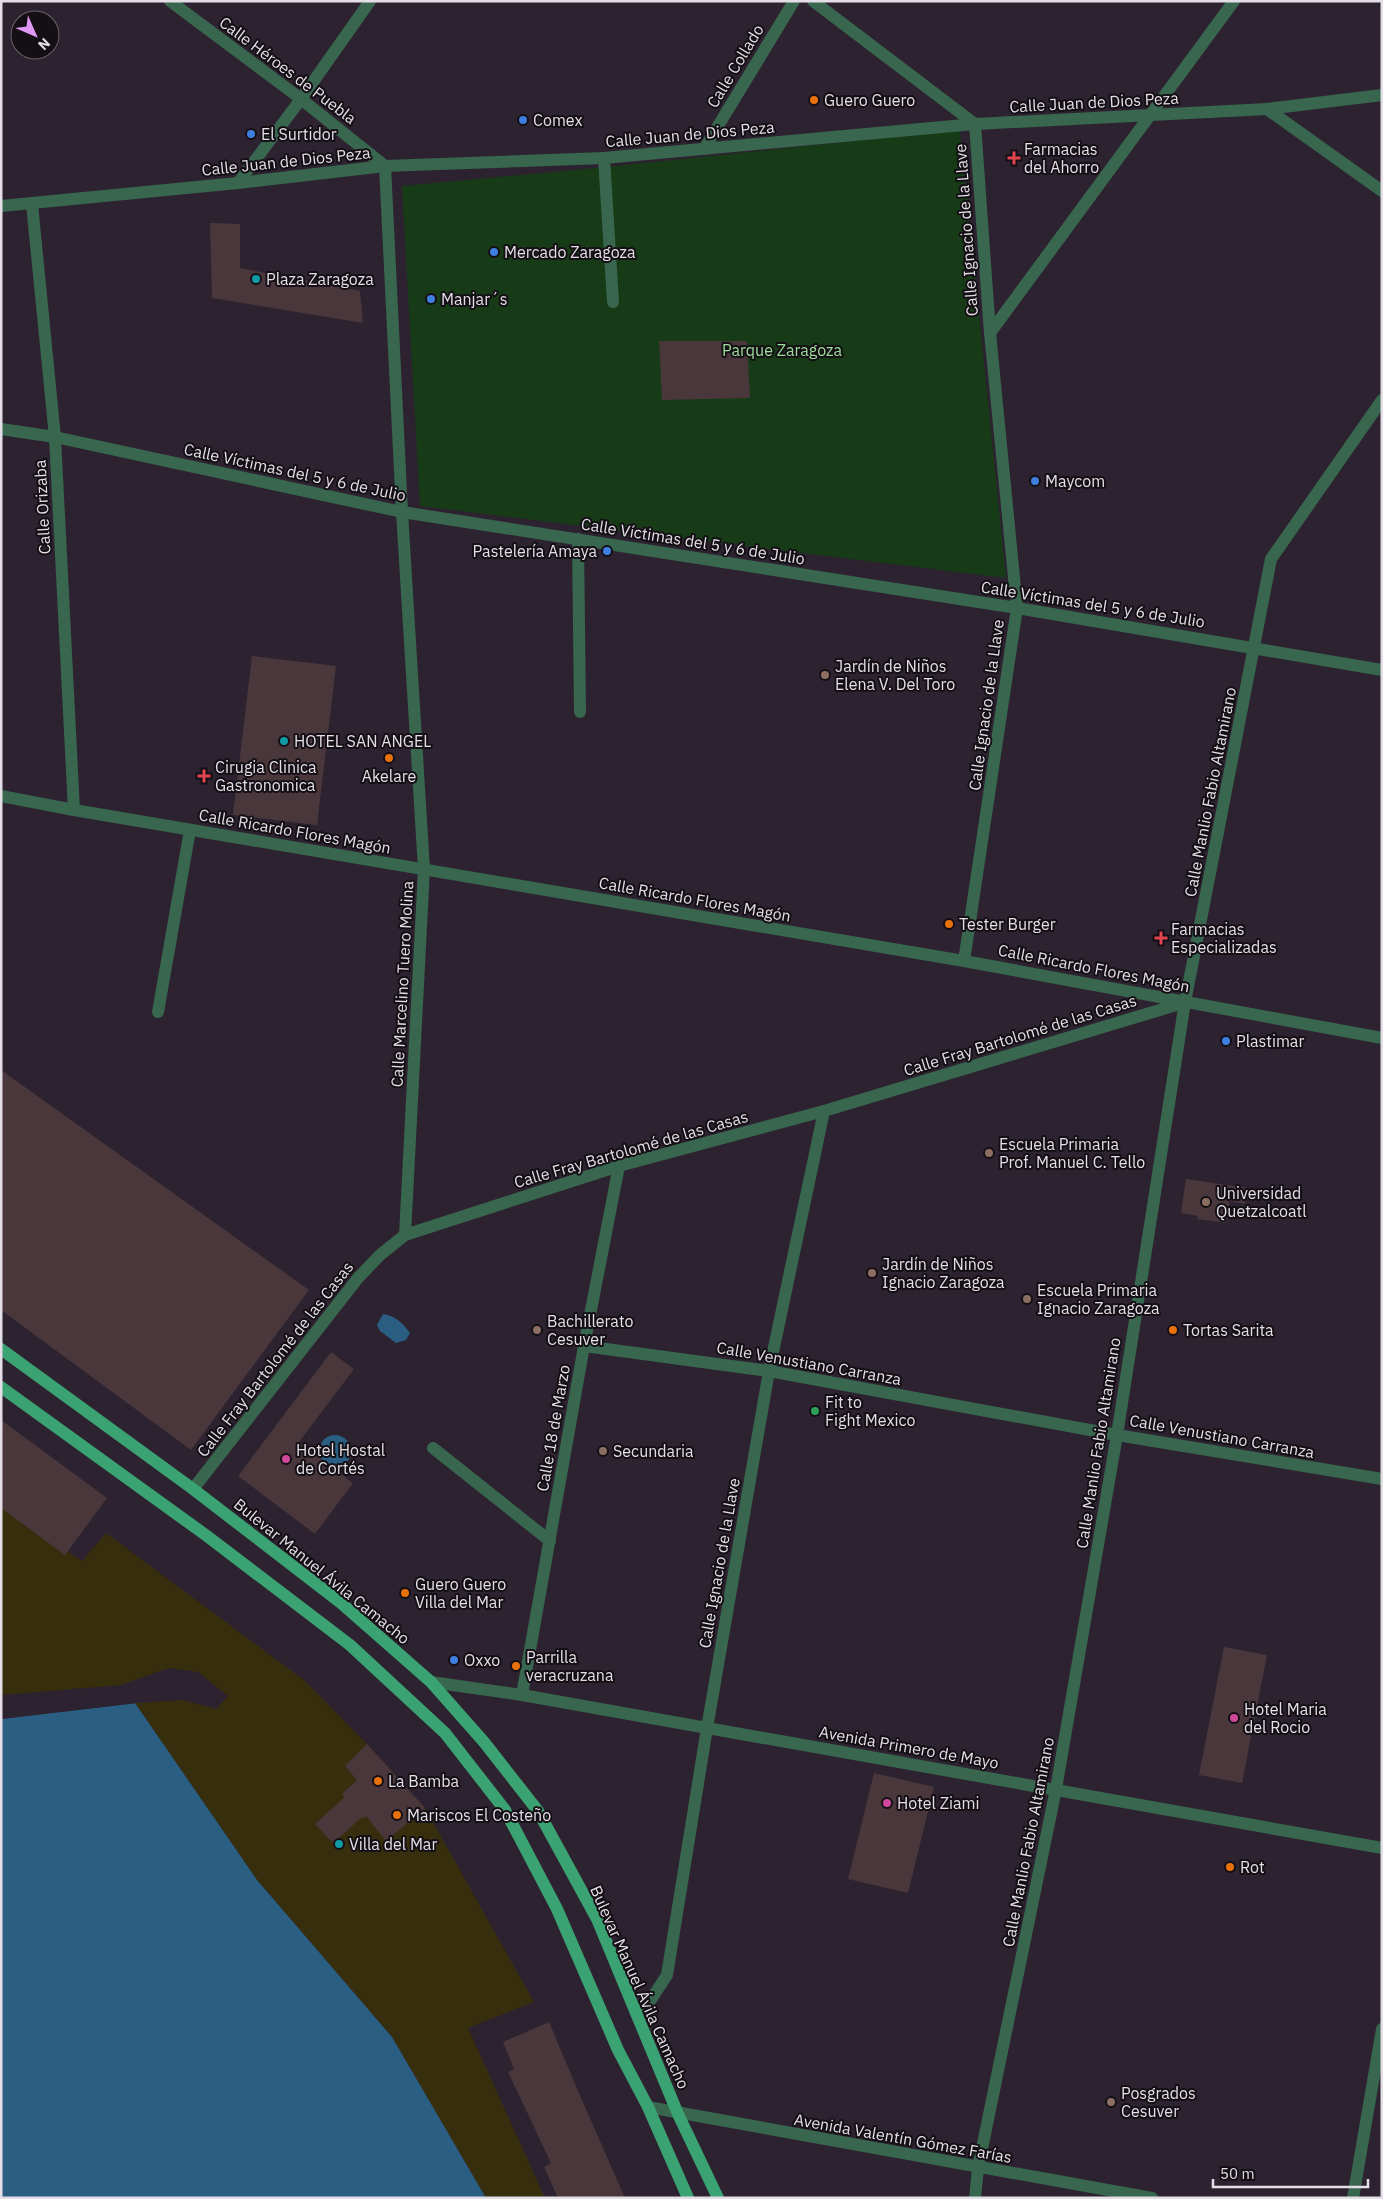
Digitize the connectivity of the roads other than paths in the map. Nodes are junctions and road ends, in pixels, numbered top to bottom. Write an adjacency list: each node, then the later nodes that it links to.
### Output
1 (170, 1): 7 (street, Calle Héroes de Puebla)
2 (370, 1): 7 (street)
3 (794, 1): 11 (street, Calle Collado)
4 (813, 1): 10 (street)
5 (1234, 1): 9 (street, Calle Ignacio de la Llave)
6 (1382, 95): 8 (street, Calle Juan de Dios Peza)
7 (301, 99): 13 (street, Calle Héroes de Puebla); 14 (street)
8 (1267, 109): 9 (street, Calle Juan de Dios Peza); 15 (street)
9 (1150, 116): 10 (street, Calle Juan de Dios Peza); 19 (street, Calle Ignacio de la Llave)
10 (975, 124): 11 (street, Calle Juan de Dios Peza); 19 (street, Calle Ignacio de la Llave)
11 (704, 149): 12 (street, Calle Juan de Dios Peza)
12 (604, 158): 13 (street, Calle Juan de Dios Peza); 18 (street)
13 (385, 166): 14 (street, Calle Juan de Dios Peza); 23 (street, Calle Marcelino Tuero Molina)
14 (238, 183): 16 (street, Calle Juan de Dios Peza)
15 (1382, 191)
16 (32, 204): 17 (street, Calle Juan de Dios Peza); 22 (street, Calle Orizaba)
17 (1, 206)
18 (613, 302)
19 (990, 333): 25 (street, Calle Ignacio de la Llave)
20 (1382, 400): 26 (street, Calle Manlio Fabio Altamirano)
21 (1, 429): 22 (street, Calle Víctimas del 5 y 6 de Julio)
22 (55, 437): 23 (street, Calle Víctimas del 5 y 6 de Julio); 30 (street, Calle Orizaba)
23 (402, 512): 24 (street, Calle Víctimas del 5 y 6 de Julio); 32 (street, Calle Marcelino Tuero Molina)
24 (578, 540): 25 (street, Calle Víctimas del 5 y 6 de Julio); 28 (street)
25 (1017, 608): 26 (street, Calle Víctimas del 5 y 6 de Julio); 33 (street, Calle Ignacio de la Llave)
26 (1255, 647): 27 (street, Calle Víctimas del 5 y 6 de Julio); 34 (street, Calle Manlio Fabio Altamirano)
27 (1382, 670)
28 (580, 712)
29 (1, 796): 30 (street, Calle Ricardo Flores Magón)
30 (74, 810): 31 (street, Calle Ricardo Flores Magón)
31 (190, 830): 32 (street, Calle Ricardo Flores Magón); 35 (street)
32 (424, 869): 33 (street, Calle Ricardo Flores Magón); 39 (street, Calle Marcelino Tuero Molina)
33 (964, 961): 34 (street, Calle Ricardo Flores Magón)
34 (1185, 1002): 36 (street, Calle Ricardo Flores Magón); 37 (street, Calle Fray Bartolomé de las Casas); 44 (street, Calle Manlio Fabio Altamirano)
35 (158, 1012)
36 (1382, 1038)
37 (824, 1111): 38 (street, Calle Fray Bartolomé de las Casas); 42 (street, Calle Ignacio de la Llave)
38 (619, 1166): 39 (street, Calle Fray Bartolomé de las Casas); 40 (street, Calle 18 de Marzo)
39 (405, 1235): 47 (street, Calle Fray Bartolomé de las Casas)
40 (584, 1346): 42 (street, Calle Venustiano Carranza); 48 (street, Calle 18 de Marzo)
41 (1, 1349): 47 (main road, Bulevar Manuel Ávila Camacho)
42 (770, 1371): 44 (street, Calle Venustiano Carranza); 51 (street, Calle Ignacio de la Llave)
43 (1, 1386): 56 (main road)
44 (1117, 1435): 46 (street, Calle Venustiano Carranza); 52 (street, Calle Manlio Fabio Altamirano)
45 (433, 1448): 48 (street)
46 (1382, 1479)
47 (193, 1489): 49 (main road, Bulevar Manuel Ávila Camacho)
48 (550, 1541): 50 (street, Calle 18 de Marzo)
49 (431, 1682): 50 (street, Avenida Primero de Mayo); 54 (main road, Bulevar Manuel Ávila Camacho)
50 (522, 1695): 51 (street, Avenida Primero de Mayo)
51 (707, 1728): 52 (street, Avenida Primero de Mayo); 54 (street, Calle Ignacio de la Llave)
52 (1056, 1789): 53 (street, Avenida Primero de Mayo); 58 (street, Calle Manlio Fabio Altamirano)
53 (1382, 1848)
54 (635, 2010): 57 (main road, Bulevar Manuel Ávila Camacho)
55 (1381, 2038): 63 (street)
56 (648, 2107): 57 (street, Avenida Valentín Gómez Farías); 59 (main road)
57 (678, 2114): 58 (street, Avenida Valentín Gómez Farías); 60 (main road, Bulevar Manuel Ávila Camacho)
58 (978, 2168): 61 (street, Calle Manlio Fabio Altamirano); 62 (street, Avenida Valentín Gómez Farías)
59 (688, 2198)
60 (718, 2198)
61 (975, 2198)
62 (1152, 2198)
63 (1352, 2198)

